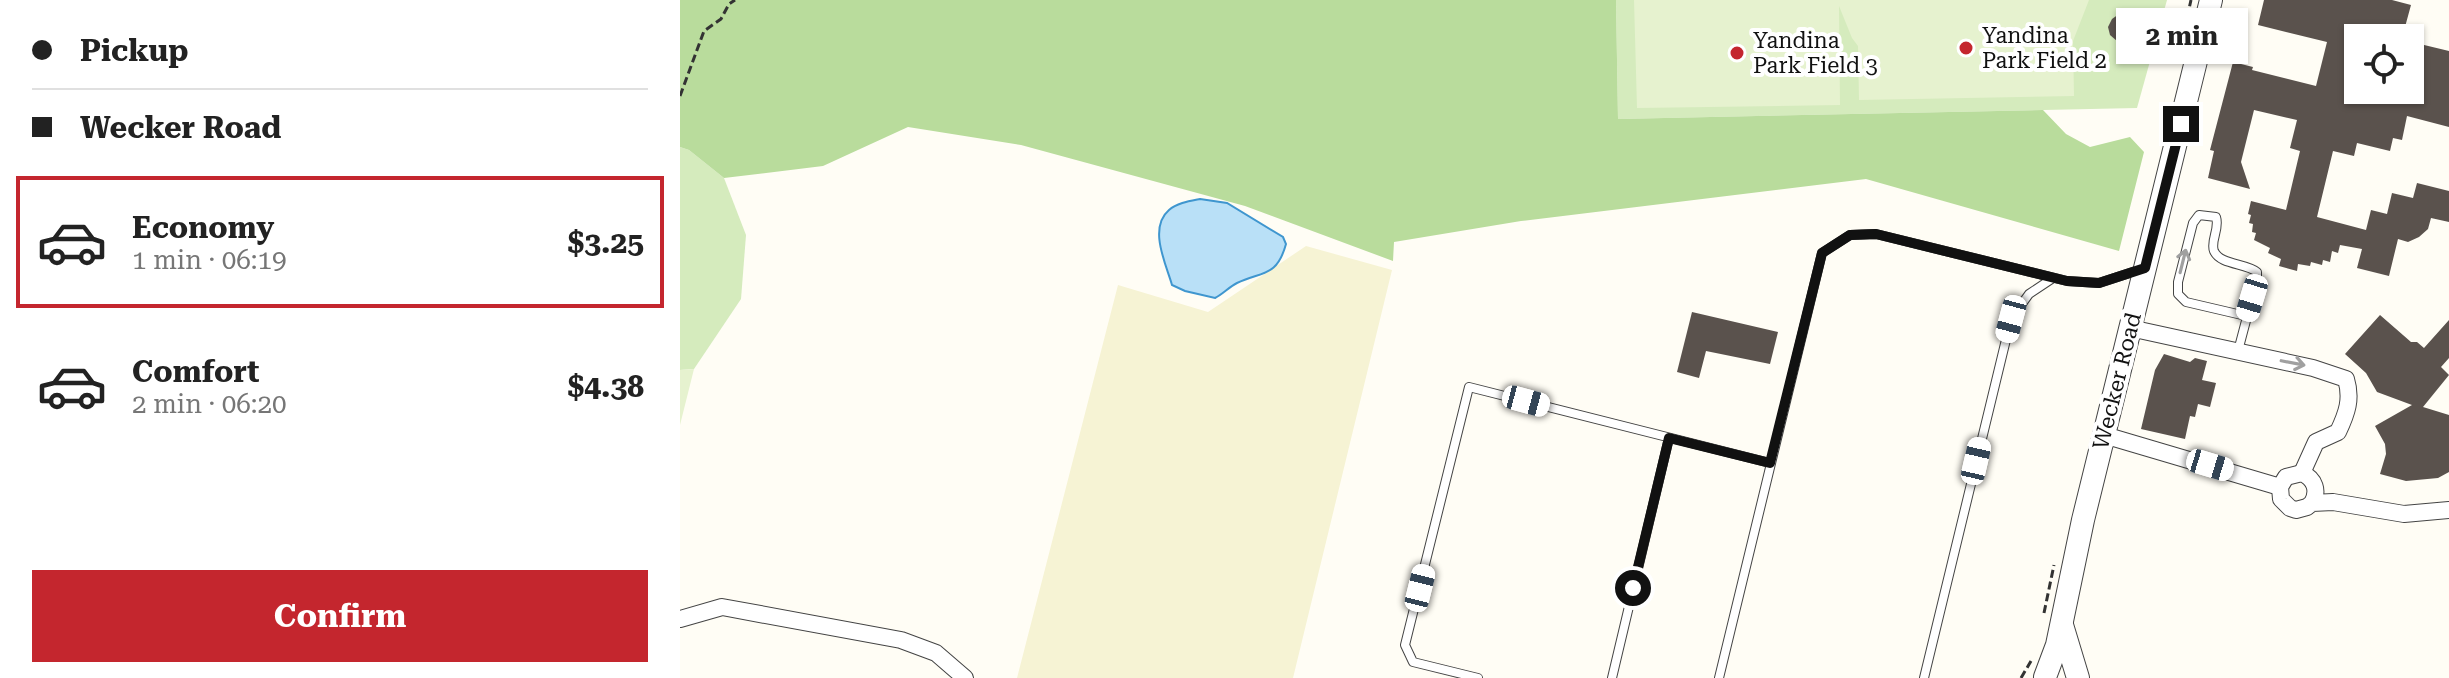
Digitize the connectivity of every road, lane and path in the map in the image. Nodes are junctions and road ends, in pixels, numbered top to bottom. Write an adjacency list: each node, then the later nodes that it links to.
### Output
1 (735, 0): 3 (path)
2 (2211, 0): 4 (street, Wecker Road)
3 (680, 96)
4 (2145, 268): 5 (lane); 7 (street, Wecker Road)
5 (2053, 278): 11 (lane); 23 (lane)
6 (2246, 316): 6 (lane, one-way to 6); 8 (lane)
7 (2130, 328): 8 (street); 9 (street, Wecker Road)
8 (2238, 352): 12 (street, one-way to 12)
9 (2104, 435): 13 (street); 17 (street, Wecker Road)
10 (1669, 438): 11 (lane); 20 (lane); 21 (lane)
11 (1770, 463): 22 (lane)
12 (2302, 473): 13 (street); 14 (street)
13 (2280, 487): 14 (street)
14 (2312, 503): 15 (street)
15 (2449, 510)
16 (680, 619): 19 (street)
17 (2062, 624): 18 (street, Wecker Road); 24 (street, Wecker Road)
18 (2045, 677): 24 (street, Wecker Road)
19 (965, 678)
20 (1478, 678)
21 (1612, 678)
22 (1719, 678)
23 (1924, 678)
24 (2076, 678)

